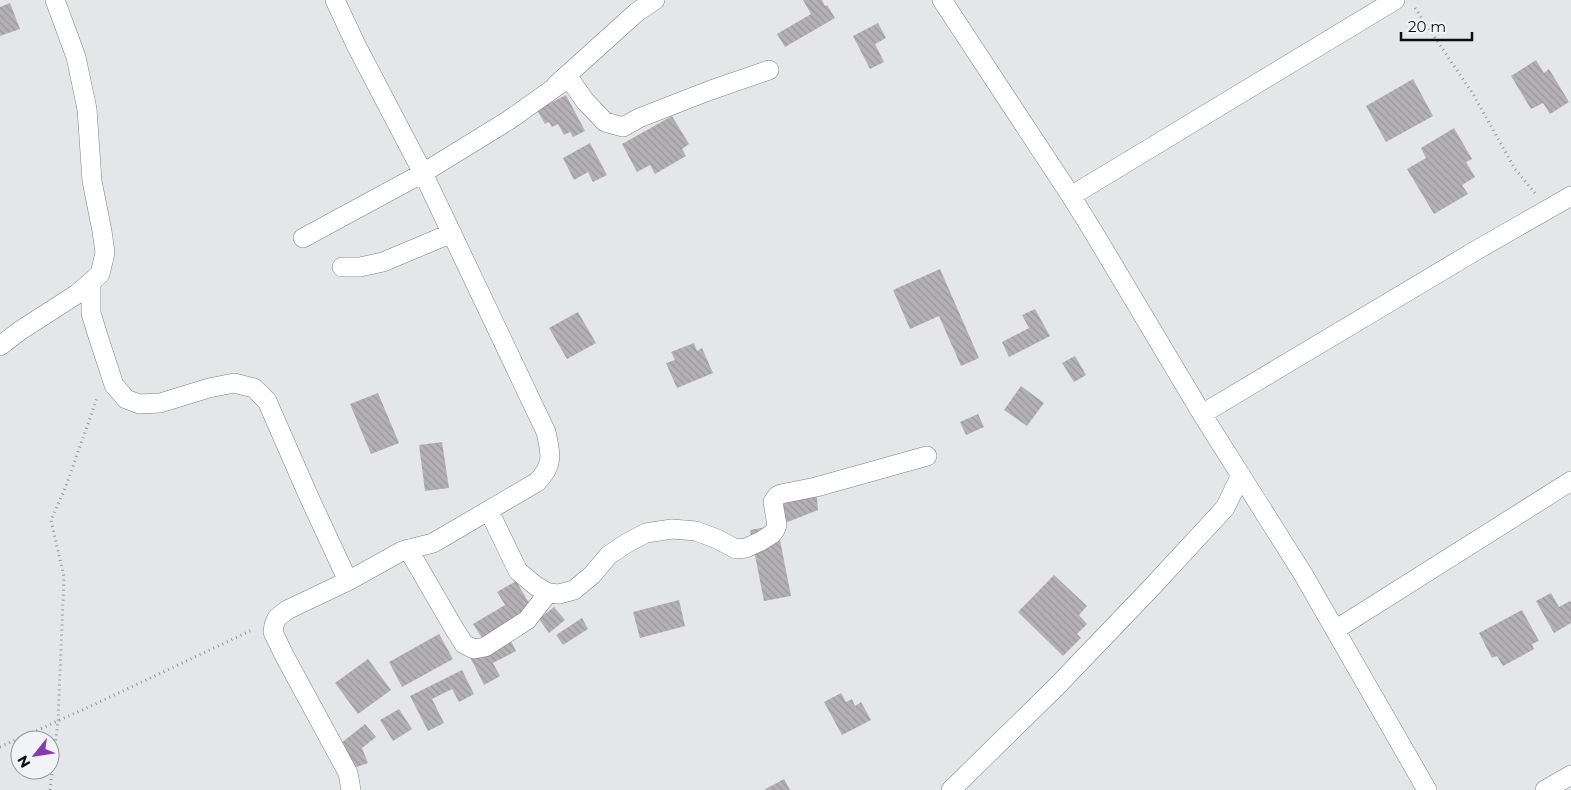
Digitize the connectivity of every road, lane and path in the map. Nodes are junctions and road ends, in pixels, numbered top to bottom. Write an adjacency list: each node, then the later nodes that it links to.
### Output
1 (55, 0): 16 (street)
2 (335, 0): 9 (street)
3 (655, 0): 8 (street)
4 (1395, 0): 10 (street)
5 (944, 1): 10 (street)
6 (1415, 7): 12 (path)
7 (769, 70): 8 (street)
8 (555, 86): 9 (street)
9 (423, 173): 13 (street); 14 (street)
10 (1071, 196): 19 (street)
11 (1571, 196): 12 (street)
12 (1548, 209): 19 (street)
13 (452, 233): 15 (street); 23 (street)
14 (303, 238)
15 (342, 267)
16 (90, 282): 17 (street); 25 (street)
17 (3, 342)
18 (98, 396): 29 (path)
19 (1202, 414): 21 (street)
20 (927, 456): 26 (street)
21 (1241, 475): 28 (street); 34 (street)
22 (1571, 481): 28 (street)
23 (489, 510): 24 (street); 26 (street)
24 (408, 549): 25 (street); 26 (street)
25 (348, 581): 27 (street)
26 (548, 593)
27 (277, 618): 29 (path); 33 (street)
28 (1335, 630): 35 (street)
29 (58, 721): 30 (path); 32 (path)
30 (0, 748)
31 (1571, 775): 36 (street)
32 (50, 790)
33 (351, 790)
34 (951, 790)
35 (1427, 790)
36 (1545, 790)

